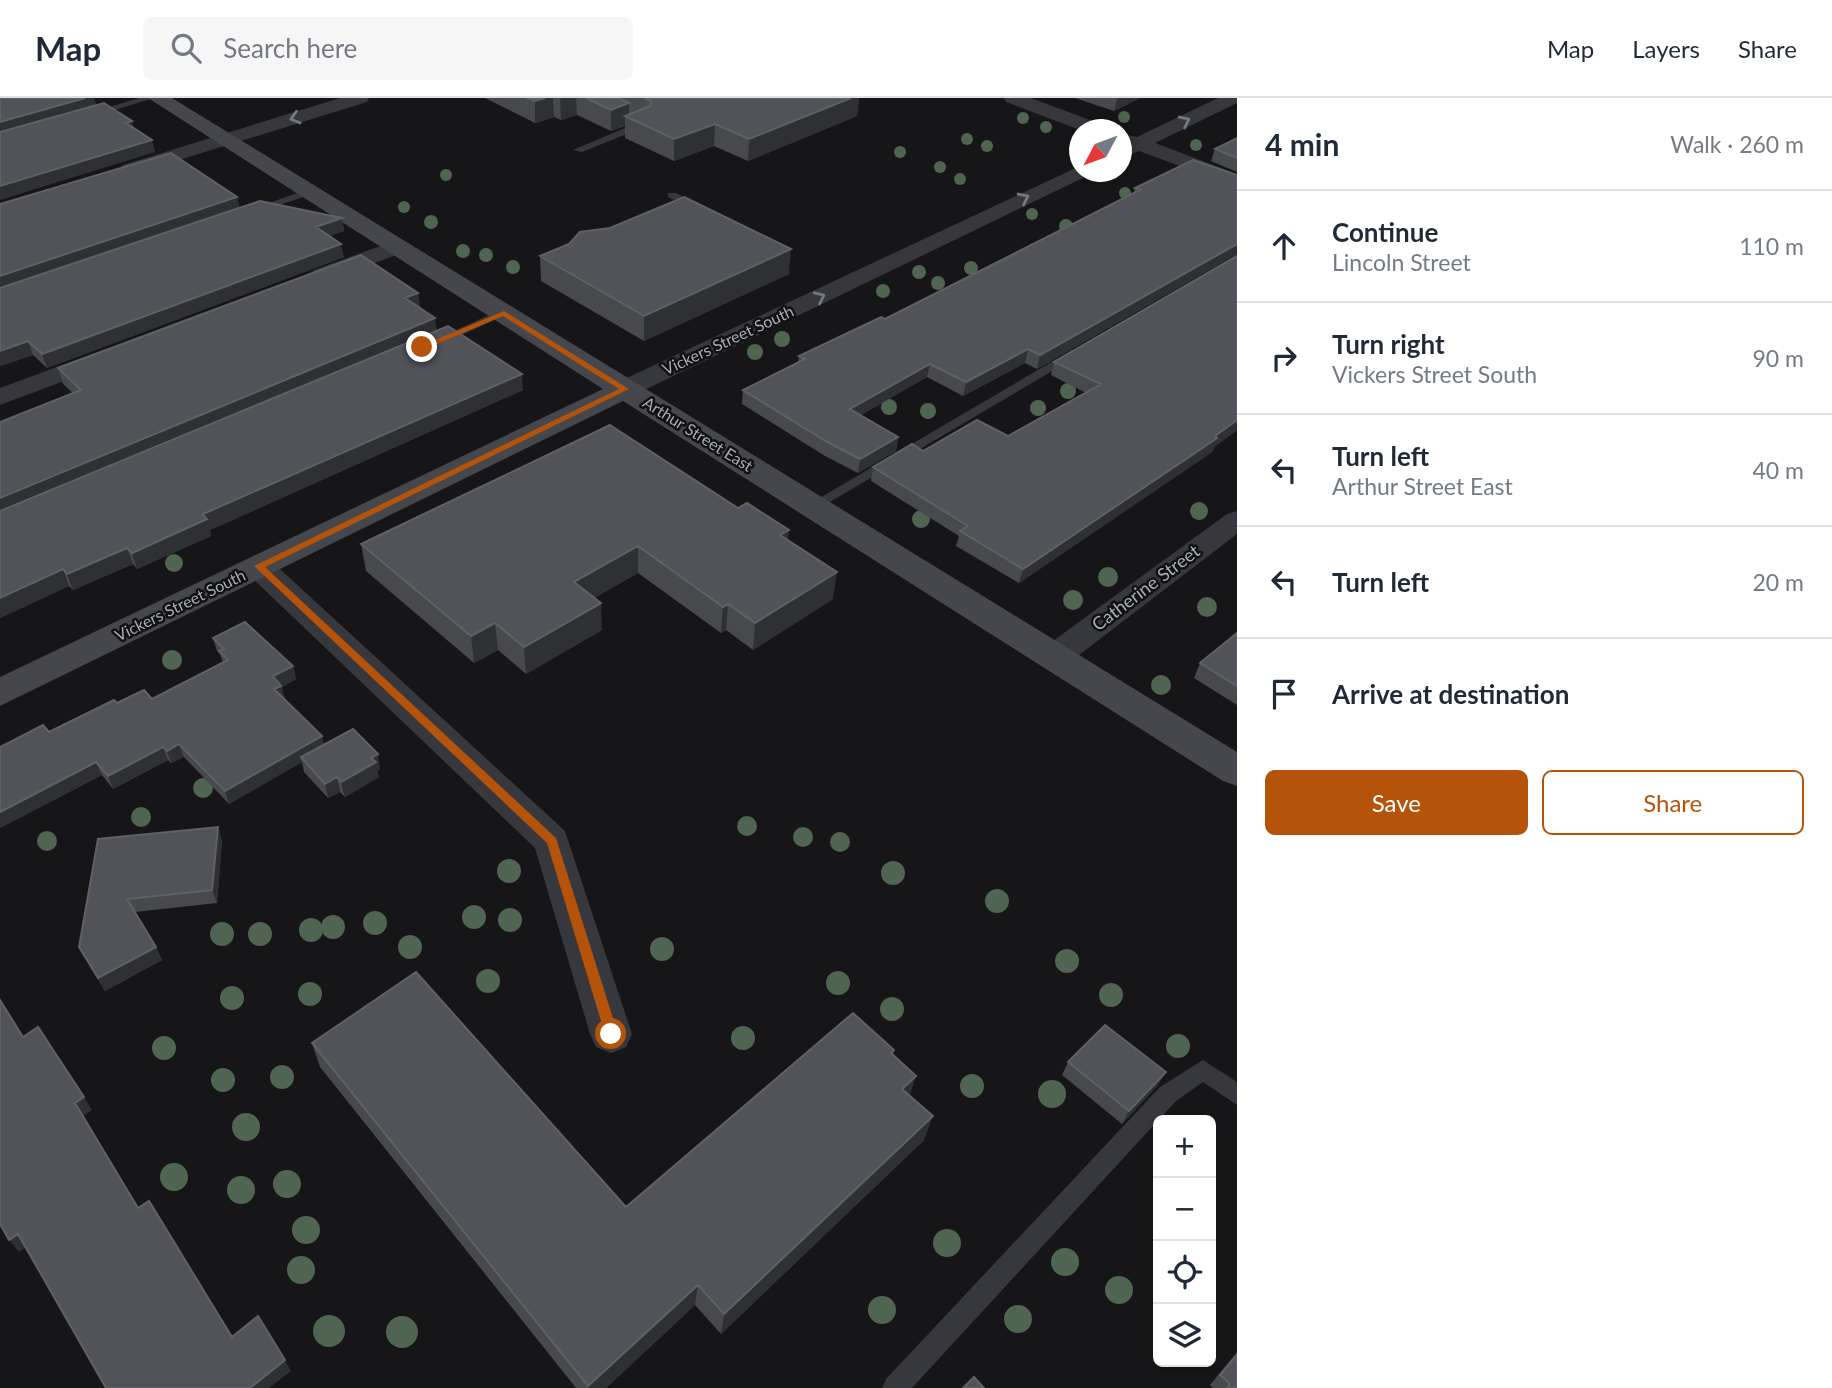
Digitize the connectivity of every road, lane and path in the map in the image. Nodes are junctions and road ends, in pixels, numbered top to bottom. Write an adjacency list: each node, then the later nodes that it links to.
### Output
1 (149, 98): 6 (lane)
2 (158, 98): 9 (main road, Arthur Street East)
3 (360, 98): 9 (street, one-way to 9)
4 (1013, 98): 7 (street)
5 (1233, 98): 10 (street, one-way to 5)
6 (76, 119)
7 (1069, 119)
8 (633, 120): 12 (lane)
9 (225, 140): 13 (street); 16 (main road, Arthur Street East)
10 (1132, 142)
11 (1132, 146): 15 (street)
12 (578, 150)
13 (105, 177)
14 (1069, 177): 26 (street, Vickers Street South, one-way to 14)
15 (1237, 181)
16 (308, 192): 18 (lane); 20 (main road, Arthur Street East)
17 (671, 195): 19 (lane)
18 (237, 216)
19 (715, 217)
20 (397, 247): 21 (street); 22 (main road, Arthur Street East)
21 (302, 283)
22 (504, 313): 24 (lane); 26 (main road, Arthur Street East)
23 (1088, 345): 28 (lane)
24 (422, 347)
25 (127, 349): 27 (street)
26 (625, 389): 28 (main road, Arthur Street East); 30 (main road, Vickers Street South)
27 (0, 397)
28 (813, 506): 31 (main road, Arthur Street East)
29 (1237, 520): 31 (street, Catherine Street)
30 (258, 566): 32 (main road, Vickers Street South); 34 (street)
31 (1054, 657): 33 (main road, Arthur Street East)
32 (0, 693)
33 (1237, 771)
34 (611, 1034)
35 (1237, 1095): 36 (lane)
36 (895, 1388)

